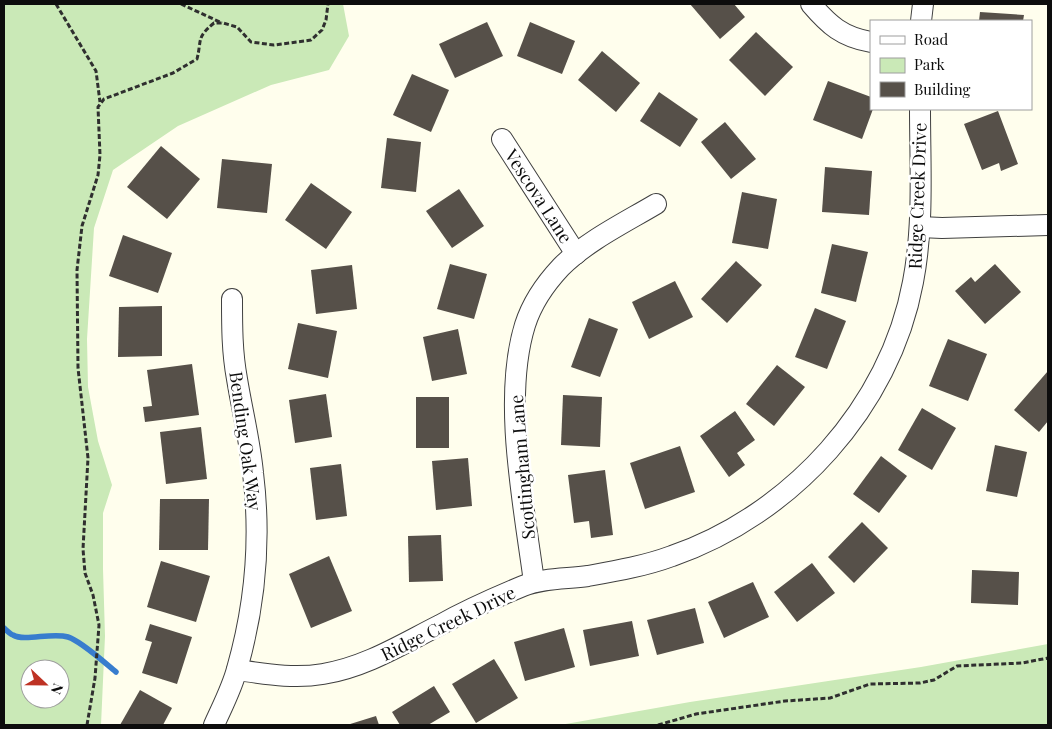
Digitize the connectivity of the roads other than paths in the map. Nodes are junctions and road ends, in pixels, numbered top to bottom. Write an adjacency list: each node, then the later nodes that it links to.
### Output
1 (811, 4): 4 (street)
2 (923, 4): 3 (street)
3 (922, 20)
4 (870, 42)
5 (920, 110): 9 (street, Ridge Creek Drive)
6 (502, 139): 10 (street, Vescova Lane)
7 (656, 204): 10 (street, Scottingham Lane)
8 (1048, 225): 9 (street)
9 (920, 227): 12 (street, Ridge Creek Drive)
10 (576, 254): 12 (street, Scottingham Lane)
11 (232, 299): 13 (street, Bending Oak Way)
12 (534, 582): 13 (street, Ridge Creek Drive)
13 (237, 670): 14 (street, Bending Oak Way)
14 (214, 725)

